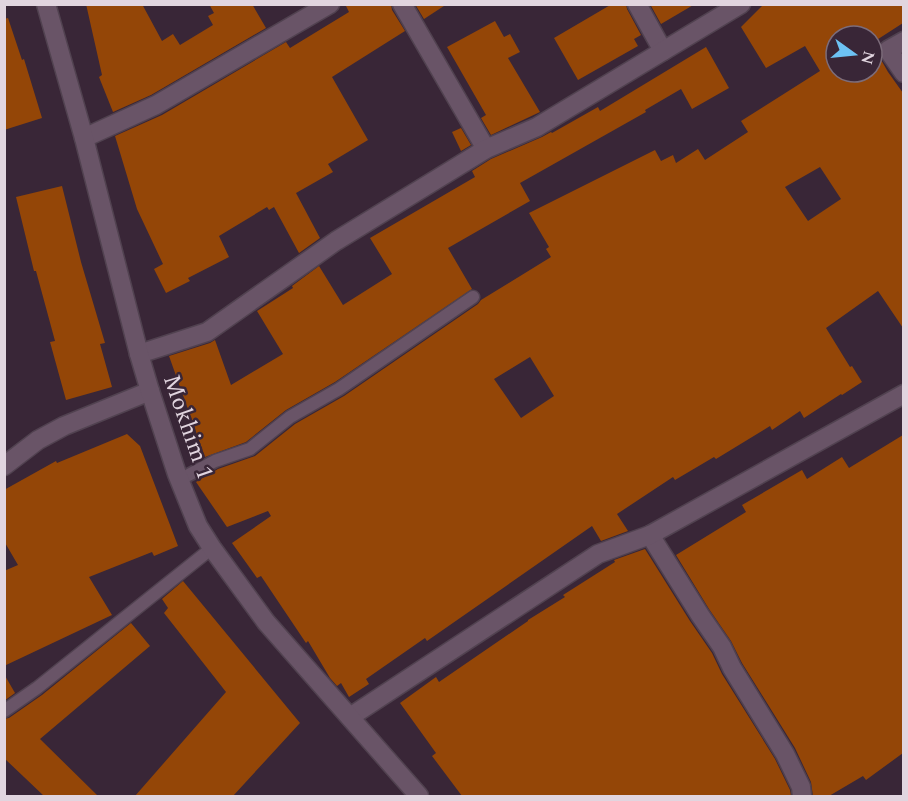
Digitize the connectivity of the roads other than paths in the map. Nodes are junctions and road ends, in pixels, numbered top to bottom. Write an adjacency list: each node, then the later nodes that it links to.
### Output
1 (46, 4): 9 (street, Mokhim 1)
2 (330, 4): 9 (street)
3 (402, 4): 10 (street)
4 (637, 4): 7 (street)
5 (741, 4): 7 (street)
6 (903, 40): 8 (street)
7 (663, 51): 10 (street)
8 (903, 73)
9 (84, 138): 12 (street, Mokhim 1)
10 (486, 149): 12 (street)
11 (473, 297): 16 (lane)
12 (139, 354): 13 (street, Mokhim 1)
13 (150, 391): 15 (street); 16 (street, Mokhim 1)
14 (903, 393): 17 (street)
15 (4, 466)
16 (179, 480): 18 (street, Mokhim 1)
17 (651, 535): 20 (street); 22 (street)
18 (212, 548): 19 (lane); 20 (street, Mokhim 1)
19 (4, 711)
20 (350, 717): 21 (street, Mokhim 1)
21 (420, 796)
22 (802, 796)

